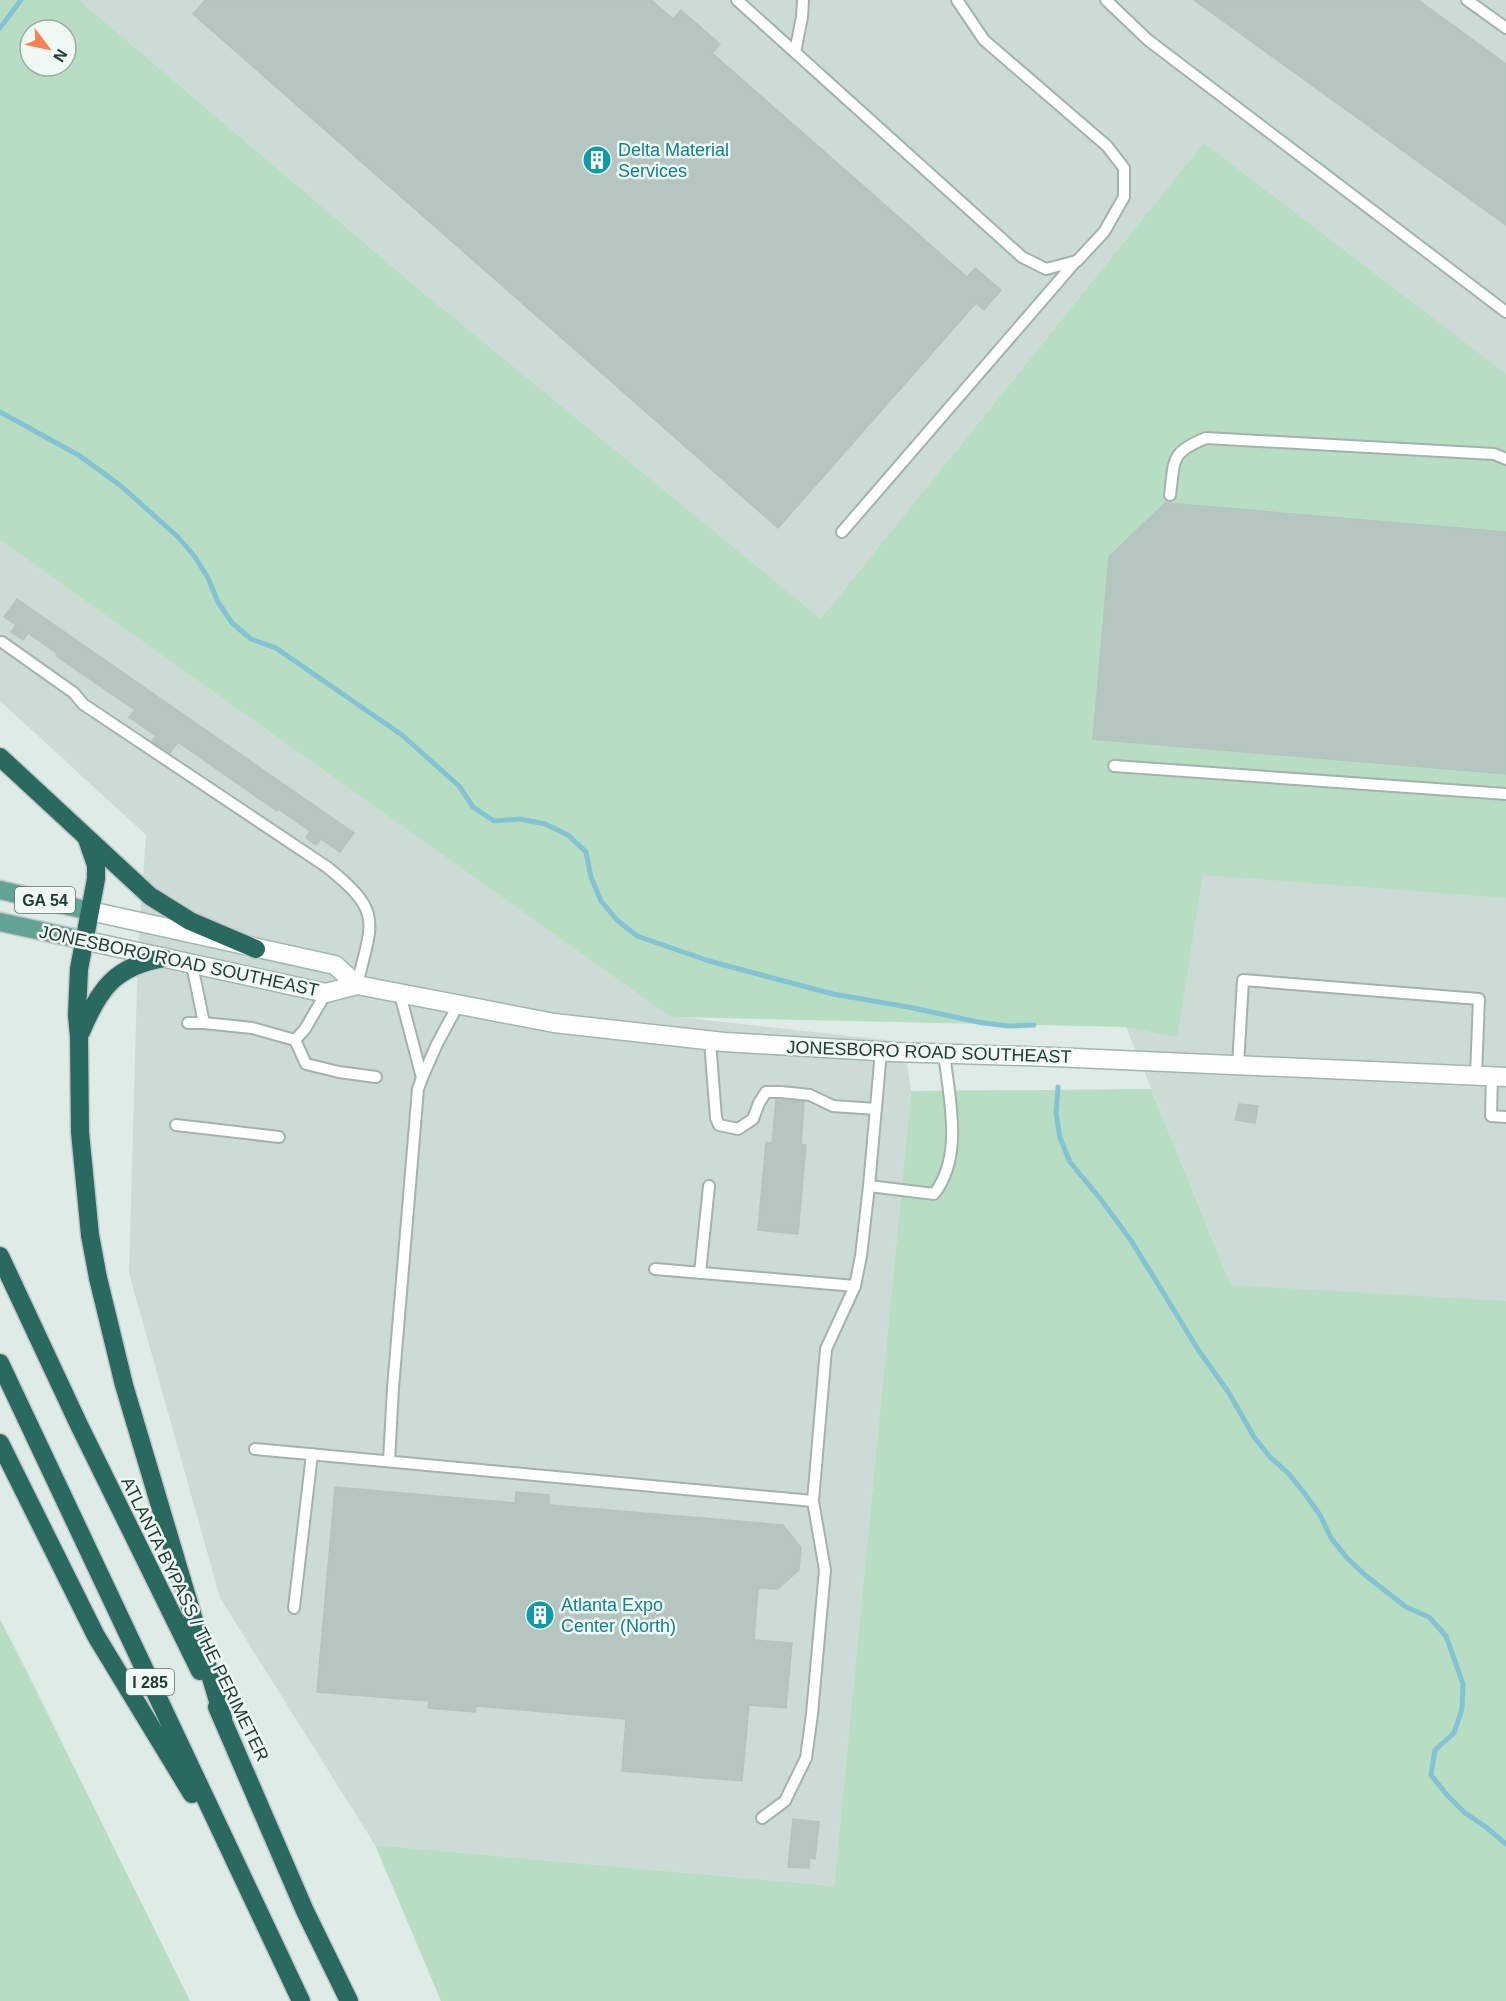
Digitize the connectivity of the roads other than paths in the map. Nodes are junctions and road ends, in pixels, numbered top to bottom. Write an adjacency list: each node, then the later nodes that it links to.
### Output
1 (737, 0): 7 (lane)
2 (803, 0): 7 (lane)
3 (957, 0): 8 (lane)
4 (1106, 0): 9 (lane)
5 (1467, 0): 6 (lane)
6 (1506, 28)
7 (795, 52): 8 (lane)
8 (1077, 261): 12 (lane)
9 (1506, 312)
10 (1506, 459): 11 (lane)
11 (1170, 495)
12 (842, 532)
13 (2, 642): 25 (lane)
14 (0, 757): 17 (highway)
15 (1114, 766): 16 (lane)
16 (1506, 794)
17 (87, 839): 19 (highway); 22 (highway)
18 (0, 890): 19 (main road, JONESBORO ROAD SOUTHEAST / GA 54)
19 (90, 910): 21 (highway); 22 (main road, JONESBORO ROAD SOUTHEAST / GA 54)
20 (0, 922): 21 (main road, JONESBORO ROAD SOUTHEAST / GA 54)
21 (83, 940): 23 (main road, JONESBORO ROAD SOUTHEAST / GA 54); 31 (highway)
22 (256, 949): 25 (main road, JONESBORO ROAD SOUTHEAST / GA 54)
23 (164, 958): 24 (main road, JONESBORO ROAD SOUTHEAST / GA 54); 31 (highway)
24 (192, 965): 26 (main road, JONESBORO ROAD SOUTHEAST / GA 54); 30 (lane)
25 (357, 986): 26 (main road, JONESBORO ROAD SOUTHEAST / GA 54); 27 (main road, JONESBORO ROAD SOUTHEAST / GA 54)
26 (326, 993): 32 (lane)
27 (400, 994): 28 (main road, JONESBORO ROAD SOUTHEAST / GA 54); 39 (lane)
28 (458, 1005): 33 (main road, JONESBORO ROAD SOUTHEAST / GA 54); 39 (lane)
29 (188, 1023): 30 (lane)
30 (204, 1023): 32 (lane)
31 (79, 1037): 57 (highway)
32 (295, 1040): 38 (lane)
33 (710, 1041): 34 (main road, JONESBORO ROAD SOUTHEAST / GA 54); 40 (lane)
34 (881, 1051): 35 (main road, JONESBORO ROAD SOUTHEAST / GA 54); 40 (lane)
35 (944, 1053): 36 (main road, JONESBORO ROAD SOUTHEAST / GA 54); 45 (lane)
36 (1238, 1065): 37 (main road, JONESBORO ROAD SOUTHEAST / GA 54); 37 (lane)
37 (1491, 1076): 41 (lane)
38 (376, 1077)
39 (422, 1078): 54 (lane)
40 (876, 1109): 45 (lane)
41 (1506, 1117)
42 (176, 1125): 43 (lane)
43 (279, 1137)
44 (709, 1186): 48 (lane)
45 (869, 1186): 49 (lane)
46 (0, 1256): 57 (highway, ATLANTA BYPASS / THE PERIMETER / I 285)
47 (655, 1269): 48 (lane)
48 (700, 1273): 49 (lane)
49 (855, 1286): 55 (lane)
50 (0, 1363): 59 (highway, I 285)
51 (0, 1443): 59 (highway)
52 (255, 1449): 53 (lane)
53 (312, 1454): 54 (lane); 56 (lane)
54 (389, 1461): 55 (lane)
55 (813, 1501): 58 (lane)
56 (294, 1608)
57 (223, 1718): 61 (highway, ATLANTA BYPASS / THE PERIMETER / I 285)
58 (762, 1818)
59 (235, 1863): 60 (highway, I 285)
60 (301, 2001)
61 (349, 2001)

